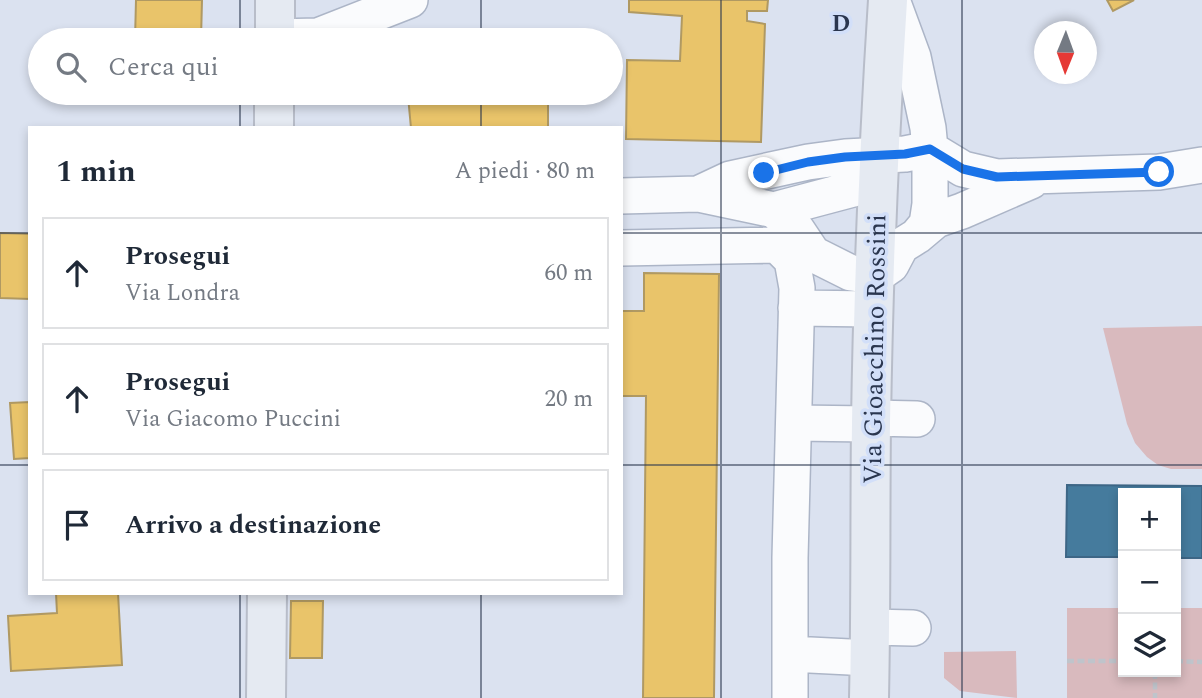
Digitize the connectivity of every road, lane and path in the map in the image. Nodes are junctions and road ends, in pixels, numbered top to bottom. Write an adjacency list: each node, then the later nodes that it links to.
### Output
1 (410, 0): 3 (street)
2 (890, 0): 6 (street); 7 (main road, Via Gioacchino Rossini)
3 (338, 28)
4 (274, 105): 5 (main road)
5 (274, 126)
6 (930, 149): 7 (street); 9 (street); 13 (street)
7 (878, 155): 10 (street); 12 (street); 15 (main road, Via Gioacchino Rossini)
8 (1202, 165): 9 (street)
9 (1044, 175): 13 (street)
10 (698, 194): 11 (street); 12 (street)
11 (635, 196): 14 (street)
12 (774, 210): 15 (street)
13 (918, 236): 15 (street)
14 (634, 248): 16 (street)
15 (874, 293): 16 (street); 18 (main road, Via Gioacchino Rossini)
16 (796, 308): 19 (street)
17 (917, 419): 18 (street)
18 (871, 421): 19 (street); 22 (main road, Via Gioacchino Rossini)
19 (794, 422): 23 (street)
20 (267, 595): 29 (main road)
21 (913, 628): 22 (street)
22 (870, 642): 23 (street); 31 (main road, Via Gioacchino Rossini)
23 (790, 654): 30 (street)
24 (1118, 661): 25 (path)
25 (1067, 662)
26 (1181, 662): 27 (path)
27 (1202, 662)
28 (1155, 677): 32 (path)
29 (266, 698)
30 (790, 698)
31 (869, 698)
32 (1155, 698)

